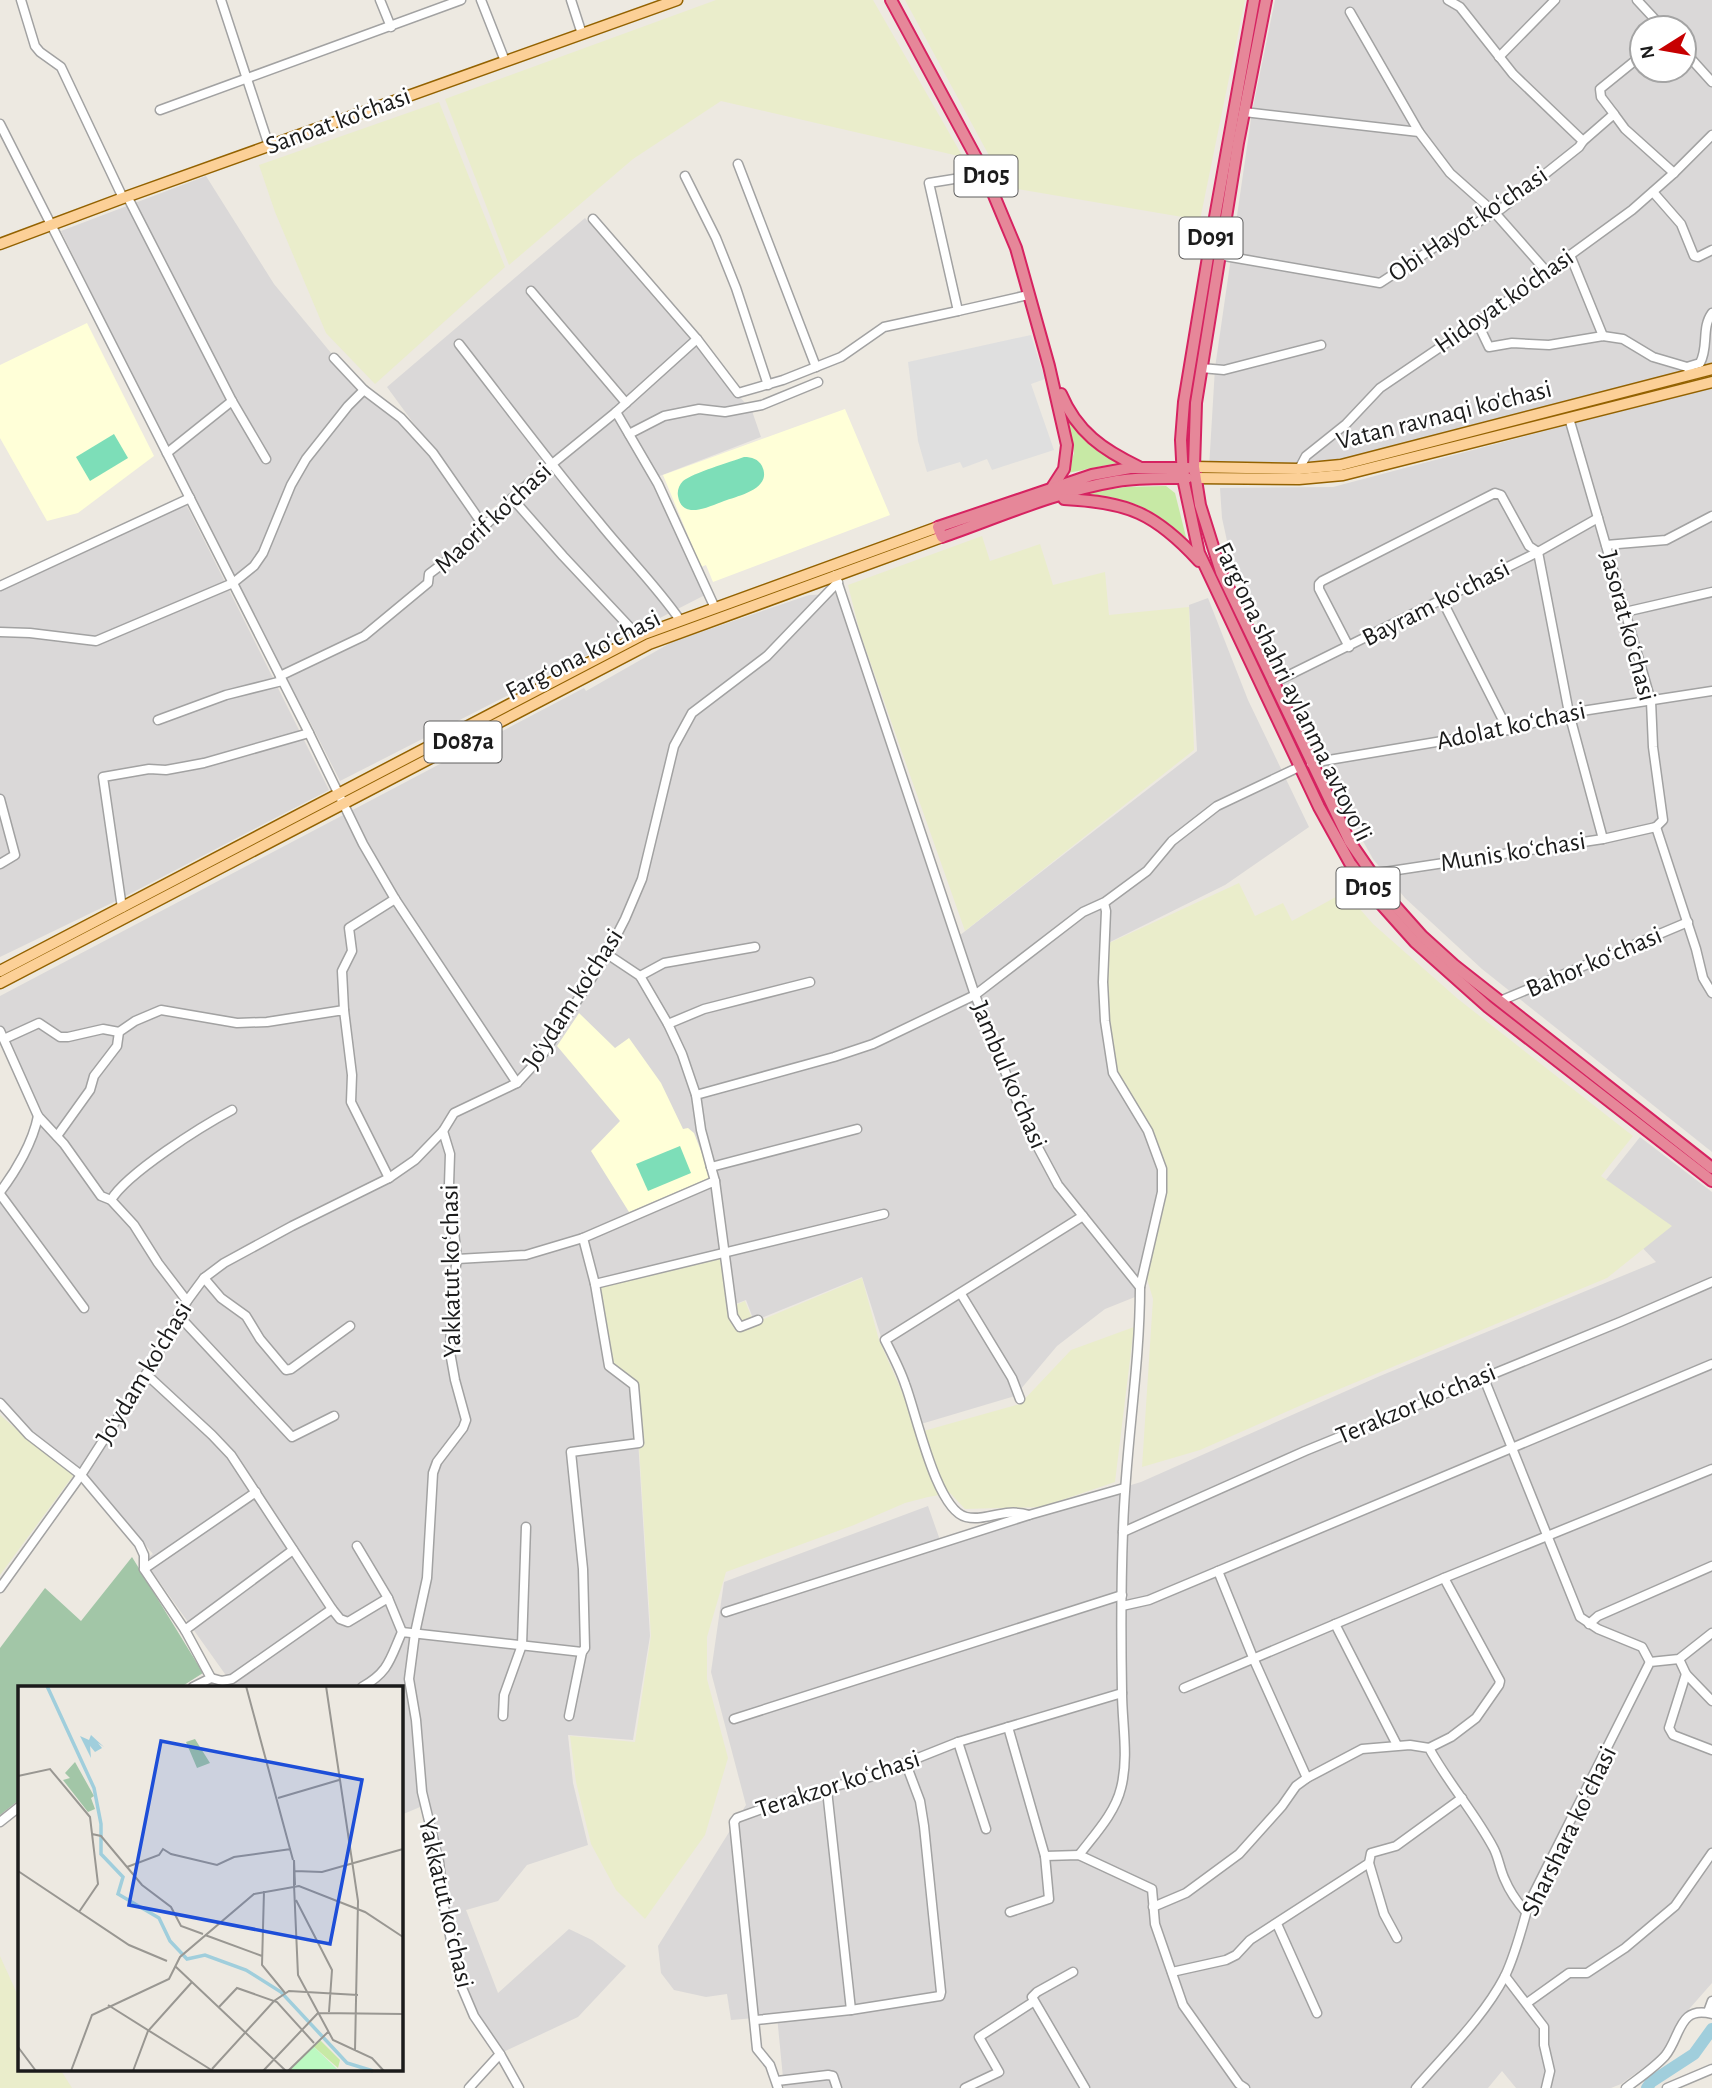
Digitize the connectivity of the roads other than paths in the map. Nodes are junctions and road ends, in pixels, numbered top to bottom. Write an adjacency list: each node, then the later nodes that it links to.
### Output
1 (21, 0): 38 (street)
2 (221, 0): 23 (street)
3 (380, 0): 17 (street)
4 (461, 0): 17 (street)
5 (481, 0): 20 (street)
6 (571, 0): 18 (street)
7 (677, 0): 14 (main road, Sanoat ko'chasi)
8 (891, 0): 35 (highway, D105)
9 (1254, 0): 76 (highway, D091)
10 (1266, 0): 26 (highway, D091)
11 (1448, 0): 19 (street)
12 (1555, 0): 19 (street)
13 (1637, 0): 16 (street)
14 (651, 4): 18 (main road, Sanoat ko'chasi)
15 (1350, 12): 29 (street)
16 (1650, 14)
17 (391, 27): 23 (street)
18 (582, 34): 20 (main road, Sanoat ko'chasi)
19 (1499, 57): 31 (street)
20 (505, 61): 32 (main road, Sanoat ko'chasi)
21 (1628, 66): 27 (street)
22 (1698, 66): 24 (street)
23 (247, 77): 25 (street); 32 (street)
24 (1712, 82)
25 (160, 110)
26 (1244, 112): 29 (street); 44 (highway, D091)
27 (1614, 114): 31 (street, Obi Hayot koʻchasi); 34 (street)
28 (0, 124): 41 (street)
29 (1419, 132): 39 (street)
30 (1712, 135): 34 (street, Hidoyat ko'chasi)
31 (1583, 141): 39 (street, Obi Hayot koʻchasi)
32 (269, 146): 38 (main road, Sanoat ko'chasi)
33 (738, 164): 58 (street)
34 (1674, 173): 37 (street, Hidoyat ko'chasi)
35 (985, 174): 48 (highway, D105); 49 (street)
36 (685, 176): 64 (street)
37 (1653, 192): 43 (street); 45 (street, Hidoyat ko'chasi)
38 (125, 197): 41 (main road, Sanoat ko'chasi); 66 (street)
39 (1494, 213): 44 (street, Obi Hayot koʻchasi); 46 (street)
40 (593, 219): 53 (street)
41 (51, 226): 42 (main road, Sanoat ko'chasi); 71 (street)
42 (0, 244)
43 (1712, 250)
44 (1219, 255): 59 (highway, D091)
45 (1570, 255): 46 (street, Hidoyat ko'chasi); 52 (street)
46 (1546, 272): 51 (street, Hidoyat ko'chasi)
47 (531, 291): 67 (street)
48 (1028, 295): 49 (street); 57 (highway, D105)
49 (958, 311): 58 (street)
50 (1712, 313): 61 (street)
51 (1477, 322): 52 (street); 75 (street, Hidoyat ko'chasi)
52 (1603, 336): 61 (street)
53 (697, 339): 64 (street); 67 (street, Maorif ko'chasi)
54 (459, 344): 73 (street)
55 (1321, 345): 59 (street)
56 (334, 358): 65 (street)
57 (1049, 366): 74 (highway, D105); 78 (highway, D105)
58 (816, 367): 64 (street)
59 (1201, 368): 77 (highway, D091)
60 (1712, 369): 61 (main road, Vatan ravnaqi ko'chasi)
61 (1690, 371): 75 (main road, Vatan ravnaqi ko'chasi)
62 (818, 382): 70 (street)
63 (1712, 382): 69 (main road, Vatan ravnaqi ko'chasi)
64 (768, 385)
65 (364, 390): 83 (street); 89 (street)
66 (232, 401): 71 (street); 72 (street)
67 (626, 403): 68 (street, Maorif ko'chasi)
68 (616, 412): 70 (street); 73 (street, Maorif ko'chasi)
69 (1569, 418): 77 (main road, Vatan ravnaqi ko'chasi); 82 (street, Jasorat koʻchasi)
70 (629, 434): 93 (street)
71 (167, 453): 79 (street)
72 (266, 459)
73 (551, 464): 80 (street, Maorif ko'chasi); 95 (street)
74 (1142, 468): 76 (highway, Fargʻona koʻchasi / D105); 78 (highway, Fargʻona koʻchasi / D105)
75 (1299, 469): 77 (main road, Vatan ravnaqi ko'chasi)
76 (1182, 473): 77 (highway, Vatan ravnaqi ko'chasi); 78 (highway, Fargʻona koʻchasi / D105); 87 (highway, Farg‘ona shahri aylanma avtoyo‘li / D105)
77 (1195, 473): 100 (highway, Farg‘ona shahri aylanma avtoyo‘li / D105)
78 (1052, 493): 84 (highway, Fargʻona koʻchasi / D105); 87 (highway, D105)
79 (190, 498): 89 (street); 90 (street)
80 (512, 498): 83 (street, Maorif ko'chasi); 97 (street)
81 (1712, 516): 85 (street)
82 (1598, 518): 85 (street, Jasorat koʻchasi); 86 (street, Bayram koʻchasi)
83 (483, 525): 99 (street, Maorif ko'chasi)
84 (940, 532): 88 (main road, Fargʻona koʻchasi / D087a); 93 (main road, Fargʻona koʻchasi / D087a)
85 (1606, 545): 94 (street, Jasorat koʻchasi)
86 (1538, 552): 92 (street, Bayram koʻchasi); 98 (street); 103 (street)
87 (1204, 567): 108 (highway, Farg‘ona shahri aylanma avtoyo‘li / D105)
88 (837, 579): 110 (main road, Fargʻona koʻchasi / D087a); 120 (street, Jo'ydam ko'chasi); 126 (street, Jambul koʻchasi)
89 (233, 583): 96 (street); 99 (street)
90 (0, 586)
91 (1712, 592): 94 (street)
92 (1442, 600): 98 (street, Bayram koʻchasi); 105 (street)
93 (715, 608): 95 (main road, Fargʻona koʻchasi / D087a)
94 (1625, 612): 102 (street, Jasorat koʻchasi)
95 (680, 620): 97 (main road, Fargʻona koʻchasi / D087a)
96 (0, 632)
97 (639, 637): 110 (main road, Fargʻona koʻchasi / D087a)
98 (1349, 647): 100 (street, Bayram koʻchasi)
99 (281, 678): 104 (street, Maorif ko'chasi); 106 (street)
100 (1273, 683): 107 (highway, Farg‘ona shahri aylanma avtoyo‘li / D105)
101 (1712, 691): 102 (street, Adolat koʻchasi)
102 (1651, 701): 103 (street, Adolat koʻchasi); 111 (street, Jasorat koʻchasi)
103 (1569, 713): 105 (street, Adolat koʻchasi); 112 (street)
104 (158, 720)
105 (1508, 730): 107 (street, Adolat koʻchasi)
106 (309, 733): 110 (street); 117 (street)
107 (1311, 763): 114 (highway, Farg‘ona shahri aylanma avtoyo‘li / D105)
108 (1299, 767): 116 (street); 133 (highway, Farg‘ona shahri aylanma avtoyo‘li / D105)
109 (0, 799): 113 (street)
110 (342, 799): 115 (street); 117 (main road, Fargʻona koʻchasi / D087a); 124 (main road, Fargʻona koʻchasi / D087a)
111 (1656, 827): 112 (street, Munis koʻchasi); 118 (street, Jasorat koʻchasi)
112 (1603, 839): 114 (street, Munis koʻchasi)
113 (0, 863)
114 (1371, 874): 127 (highway, Farg‘ona shahri aylanma avtoyo‘li / D105)
115 (396, 900): 128 (street); 132 (street)
116 (1104, 903): 126 (street); 155 (street)
117 (122, 908): 121 (main road, Fargʻona koʻchasi / D087a)
118 (1688, 922): 125 (street, Jasorat koʻchasi); 127 (street, Bahor koʻchasi)
119 (755, 947): 122 (street)
120 (607, 954): 122 (street); 132 (street, Jo'ydam ko'chasi)
121 (0, 971)
122 (640, 976): 129 (street)
123 (810, 982): 129 (street)
124 (0, 983)
125 (1712, 993)
126 (975, 995): 134 (street); 148 (street, Jambul koʻchasi)
127 (1500, 1001): 133 (highway, Farg‘ona shahri aylanma avtoyo‘li / D105)
128 (344, 1010): 130 (street); 142 (street)
129 (668, 1024): 134 (street)
130 (119, 1032): 131 (street); 139 (street)
131 (2, 1035): 136 (street)
132 (517, 1083): 138 (street, Jo'ydam ko'chasi)
133 (1603, 1089): 141 (highway, Farg‘ona shahri aylanma avtoyo‘li / D105); 144 (highway, Farg‘ona shahri aylanma avtoyo‘li / D105)
134 (696, 1095): 140 (street)
135 (232, 1110): 146 (street)
136 (38, 1116): 139 (street); 145 (street)
137 (857, 1129): 140 (street)
138 (443, 1131): 142 (street, Jo'ydam ko'chasi); 151 (street, Yakkatut koʻchasi)
139 (57, 1136): 146 (street)
140 (711, 1167): 143 (street)
141 (1712, 1168)
142 (389, 1178): 152 (street, Jo'ydam ko'chasi)
143 (715, 1181): 149 (street); 150 (street)
144 (1712, 1181)
145 (0, 1193): 158 (street)
146 (111, 1200): 157 (street)
147 (884, 1213): 150 (street)
148 (1083, 1216): 155 (street, Jambul koʻchasi); 156 (street)
149 (583, 1238): 151 (street); 154 (street)
150 (723, 1253): 154 (street); 160 (street)
151 (457, 1259): 193 (street, Yakkatut koʻchasi)
152 (204, 1278): 157 (street, Jo'ydam ko'chasi); 161 (street)
153 (1712, 1282): 164 (street, Terakzor koʻchasi)
154 (595, 1284): 196 (street)
155 (1140, 1287): 171 (street)
156 (961, 1294): 165 (street); 173 (street)
157 (187, 1301): 159 (street, Jo'ydam ko'chasi)
158 (84, 1308)
159 (179, 1316): 163 (street, Jo'ydam ko'chasi); 167 (street)
160 (758, 1320)
161 (350, 1326)
162 (1712, 1364): 168 (street)
163 (146, 1374): 170 (street, Jo'ydam ko'chasi); 172 (street)
164 (1483, 1376): 168 (street); 175 (street, Terakzor koʻchasi)
165 (1020, 1399)
166 (0, 1403): 170 (street)
167 (334, 1416)
168 (1510, 1447): 176 (street); 181 (street)
169 (1712, 1469): 176 (street)
170 (81, 1475): 180 (street); 183 (street, Jo'ydam ko'chasi)
171 (1124, 1488): 173 (street); 175 (street)
172 (256, 1492): 178 (street); 180 (street)
173 (1029, 1515): 188 (street)
174 (526, 1527): 195 (street)
175 (1123, 1532): 184 (street)
176 (1546, 1537): 182 (street); 190 (street)
177 (357, 1546): 185 (street)
178 (293, 1550): 187 (street); 191 (street)
179 (1712, 1566): 190 (street)
180 (144, 1569): 191 (street)
181 (1218, 1571): 186 (street); 198 (street)
182 (1444, 1578): 189 (street); 212 (street)
183 (0, 1588)
184 (1122, 1595): 186 (street); 208 (street)
185 (388, 1598): 187 (street); 192 (street)
186 (1122, 1606): 204 (street)
187 (332, 1609): 201 (street)
188 (726, 1612)
189 (1335, 1624): 198 (street); 211 (street)
190 (1589, 1624): 199 (street)
191 (185, 1630): 201 (street)
192 (402, 1632): 193 (street); 202 (street)
193 (415, 1633): 195 (street); 240 (street, Yakkatut koʻchasi)
194 (1712, 1633): 197 (street)
195 (522, 1645): 196 (street); 206 (street)
196 (582, 1652): 207 (street)
197 (1679, 1659): 199 (street); 200 (street)
198 (1254, 1660): 203 (street); 215 (street)
199 (1650, 1661): 227 (street, Sharshara koʻchasi)
200 (1686, 1674): 205 (street); 213 (street)
201 (208, 1682)
202 (364, 1686)
203 (1184, 1688)
204 (1122, 1693): 209 (street, Terakzor koʻchasi); 222 (street)
205 (1712, 1701)
206 (503, 1716)
207 (569, 1716)
208 (734, 1720)
209 (1008, 1727): 210 (street, Terakzor koʻchasi); 223 (street)
210 (958, 1742): 214 (street, Terakzor koʻchasi); 220 (street)
211 (1397, 1745): 212 (street); 215 (street)
212 (1429, 1748): 217 (street)
213 (1712, 1750)
214 (906, 1764): 216 (street, Terakzor koʻchasi); 236 (street)
215 (1307, 1779): 225 (street)
216 (827, 1790): 236 (street); 239 (street, Terakzor koʻchasi)
217 (1462, 1798): 224 (street); 227 (street)
218 (18, 1808): 219 (street)
219 (0, 1822)
220 (986, 1829)
221 (1712, 1853): 235 (street)
222 (1079, 1855): 223 (street); 225 (street)
223 (1045, 1856): 226 (street)
224 (1369, 1863): 228 (street); 229 (street)
225 (1153, 1907): 231 (street)
226 (1010, 1912)
227 (1526, 1912): 232 (street, Sharshara koʻchasi)
228 (1277, 1924): 231 (street); 237 (street)
229 (1397, 1938)
230 (1073, 1972): 234 (street)
231 (1172, 1972): 248 (street)
232 (1505, 1976): 235 (street); 249 (street, Sharshara koʻchasi)
233 (1712, 2001): 238 (street)
234 (1033, 2002): 246 (street); 247 (street)
235 (1527, 2003): 250 (street)
236 (851, 2010): 239 (street)
237 (1317, 2012)
238 (1710, 2013): 251 (street)
239 (756, 2020): 242 (street, Terakzor koʻchasi)
240 (500, 2054): 243 (street); 244 (street, Yakkatut koʻchasi)
241 (1712, 2070): 252 (street)
242 (778, 2085): 245 (street)
243 (469, 2088)
244 (519, 2088)
245 (837, 2088)
246 (965, 2088)
247 (1084, 2088)
248 (1245, 2088)
249 (1416, 2088)
250 (1546, 2088)
251 (1626, 2088)
252 (1667, 2088)

